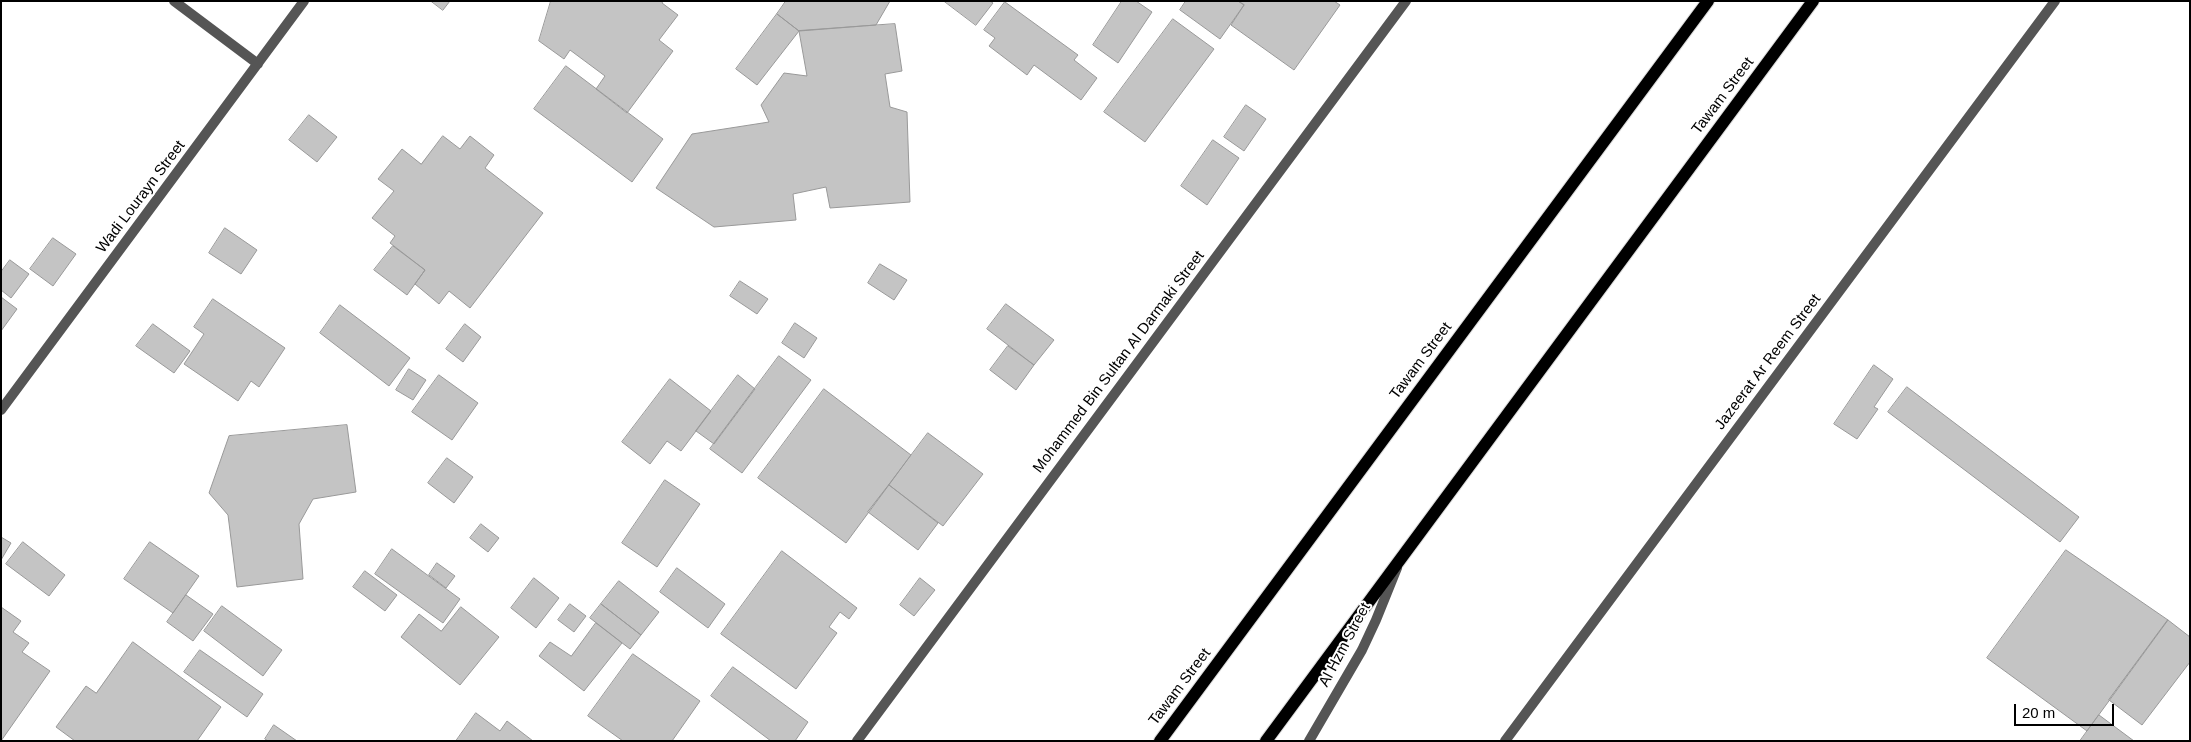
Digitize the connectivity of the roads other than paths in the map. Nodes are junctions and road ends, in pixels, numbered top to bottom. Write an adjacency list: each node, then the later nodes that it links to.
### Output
1 (174, 1): 7 (street)
2 (304, 1): 7 (street, Wadi Lourayn Street)
3 (1406, 1): 10 (street, Mohammed Bin Sultan Al Darmaki Street)
4 (1708, 1): 11 (main road, Tawam Street)
5 (1814, 1): 9 (main road, Tawam Street)
6 (2055, 1): 14 (street, Jazeerat Ar Reem Street)
7 (258, 64): 8 (street, Wadi Lourayn Street)
8 (1, 410)
9 (1400, 559): 12 (main road, Tawam Street); 13 (street, Al Hzm Street)
10 (857, 741)
11 (1160, 741)
12 (1266, 741)
13 (1309, 741)
14 (1506, 741)

